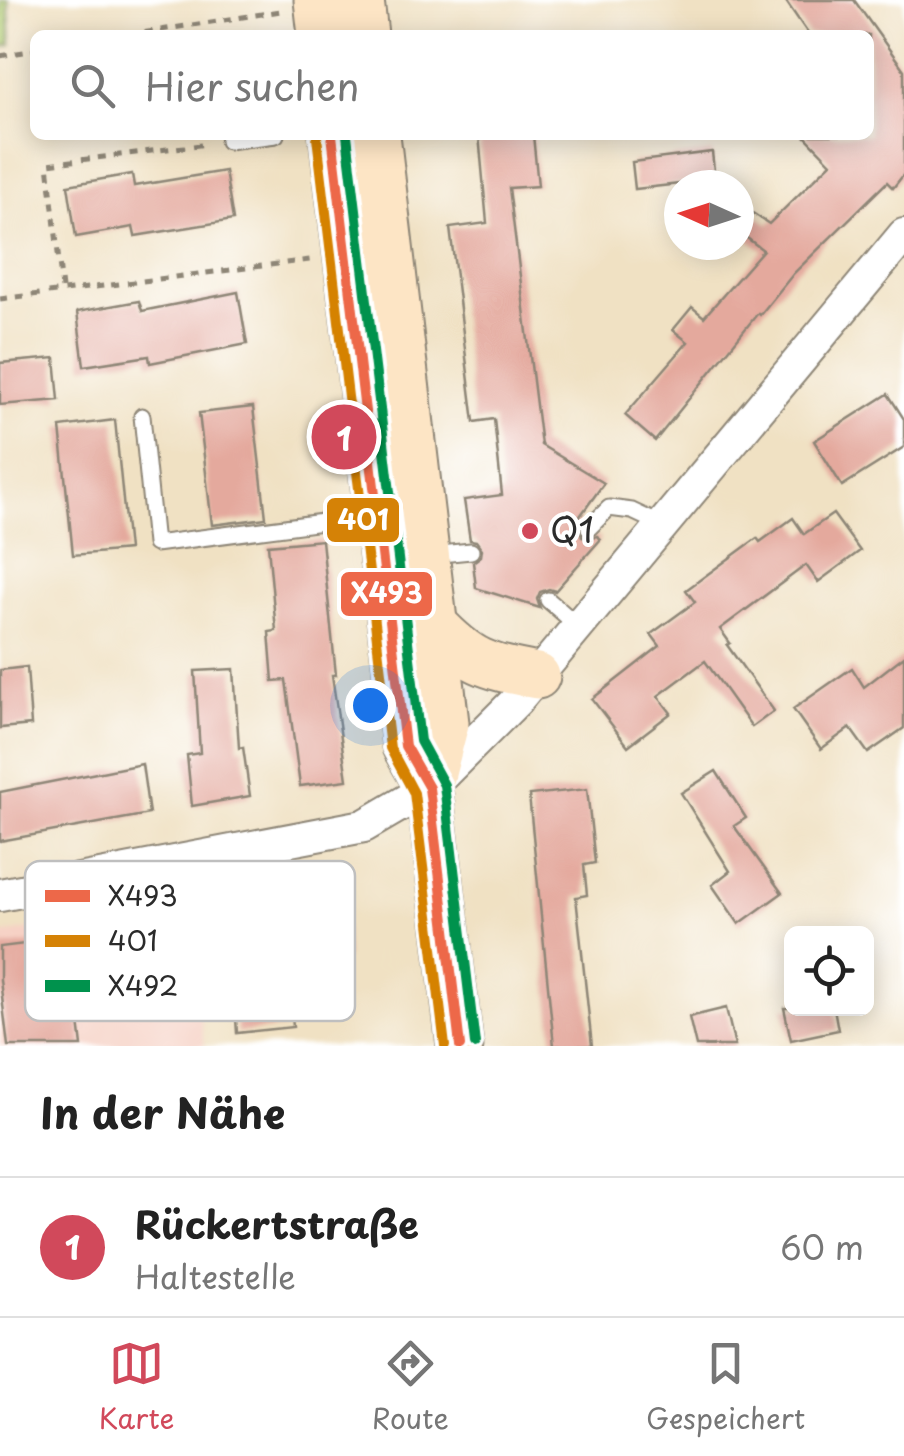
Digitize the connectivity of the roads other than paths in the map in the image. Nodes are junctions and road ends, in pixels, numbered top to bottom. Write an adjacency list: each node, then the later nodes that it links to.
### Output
1 (361, 0): 4 (main road)
2 (299, 5): 3 (main road)
3 (316, 30)
4 (364, 30)
5 (236, 140): 8 (lane)
6 (333, 140): 10 (main road)
7 (378, 140): 11 (main road)
8 (228, 141)
9 (904, 235): 14 (street)
10 (346, 256): 11 (lane); 13 (main road)
11 (396, 302): 17 (main road)
12 (142, 416): 13 (lane)
13 (376, 515): 22 (main road)
14 (662, 525): 15 (lane); 20 (street)
15 (589, 528)
16 (471, 551): 17 (lane)
17 (426, 555): 19 (main road)
18 (548, 600): 20 (lane)
19 (434, 624): 21 (main road); 22 (main road)
20 (578, 626): 21 (street)
21 (537, 676): 22 (street)
22 (428, 788): 23 (street); 26 (main road)
23 (179, 861)
24 (25, 890): 25 (street)
25 (0, 895)
26 (460, 1046)

